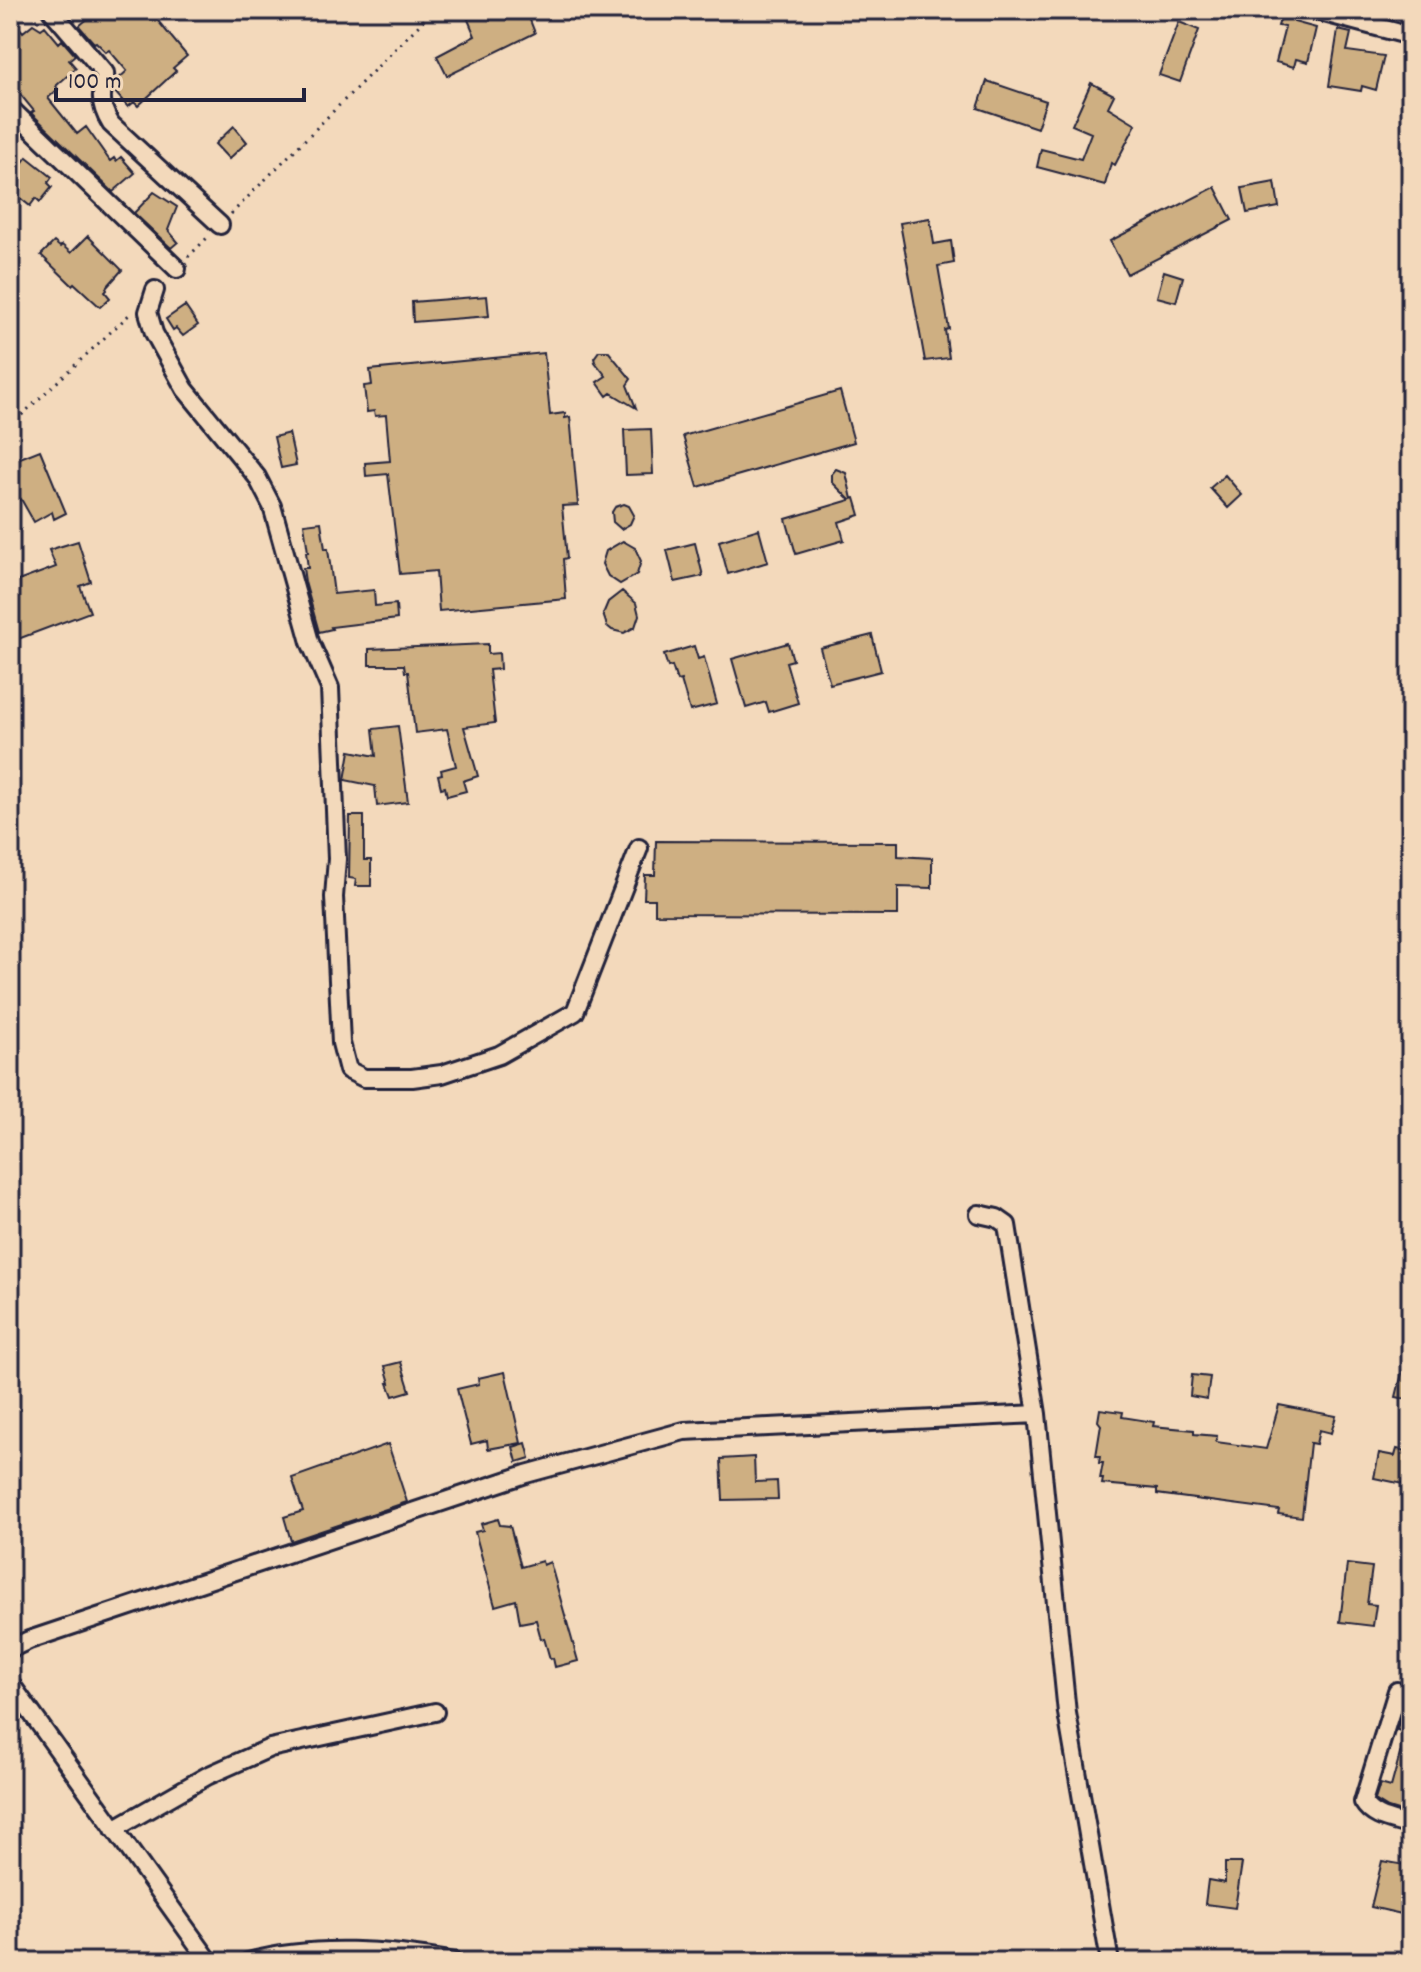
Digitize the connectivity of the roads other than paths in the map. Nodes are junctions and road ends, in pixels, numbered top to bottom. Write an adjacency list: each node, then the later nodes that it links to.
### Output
1 (51, 10): 5 (street)
2 (1313, 10): 3 (street)
3 (1411, 36)
4 (10, 108): 6 (street)
5 (220, 225)
6 (177, 269)
7 (155, 290): 8 (street)
8 (639, 848)
9 (979, 1214): 10 (street)
10 (1037, 1414): 11 (street); 20 (street)
11 (10, 1649)
12 (10, 1683): 16 (street)
13 (1397, 1691): 15 (street)
14 (435, 1712): 16 (street)
15 (1411, 1826)
16 (114, 1829): 17 (street)
17 (210, 1962)
18 (248, 1962): 19 (street)
19 (455, 1962)
20 (1110, 1962)

